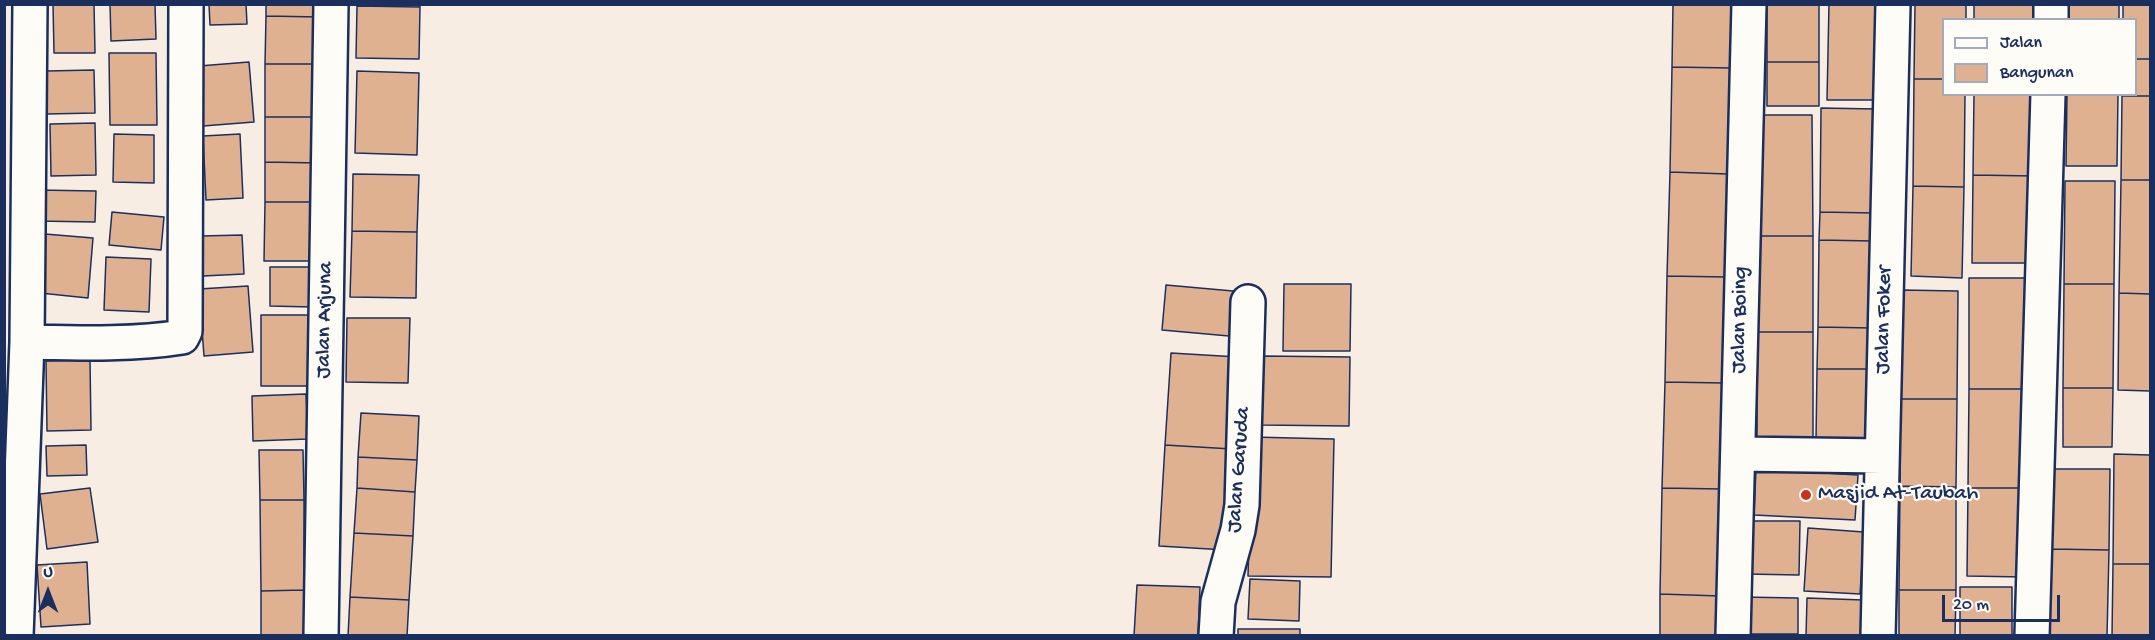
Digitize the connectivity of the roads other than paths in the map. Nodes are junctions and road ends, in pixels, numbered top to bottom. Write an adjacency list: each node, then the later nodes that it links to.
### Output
1 (30, 4): 6 (street)
2 (186, 4): 9 (street)
3 (331, 4): 14 (street, Jalan Arjuna)
4 (1749, 4): 10 (street, Jalan Boing)
5 (1893, 4): 11 (street, Jalan Foker)
6 (17, 51): 9 (street)
7 (2048, 96): 18 (street)
8 (1248, 302): 15 (street, Jalan Garuda)
9 (27, 342): 12 (street)
10 (1738, 454): 11 (street); 16 (street, Jalan Boing)
11 (1882, 456): 17 (street, Jalan Foker)
12 (10, 587): 13 (street)
13 (16, 636)
14 (321, 636)
15 (1216, 636)
16 (1733, 636)
17 (1878, 636)
18 (2032, 636)

